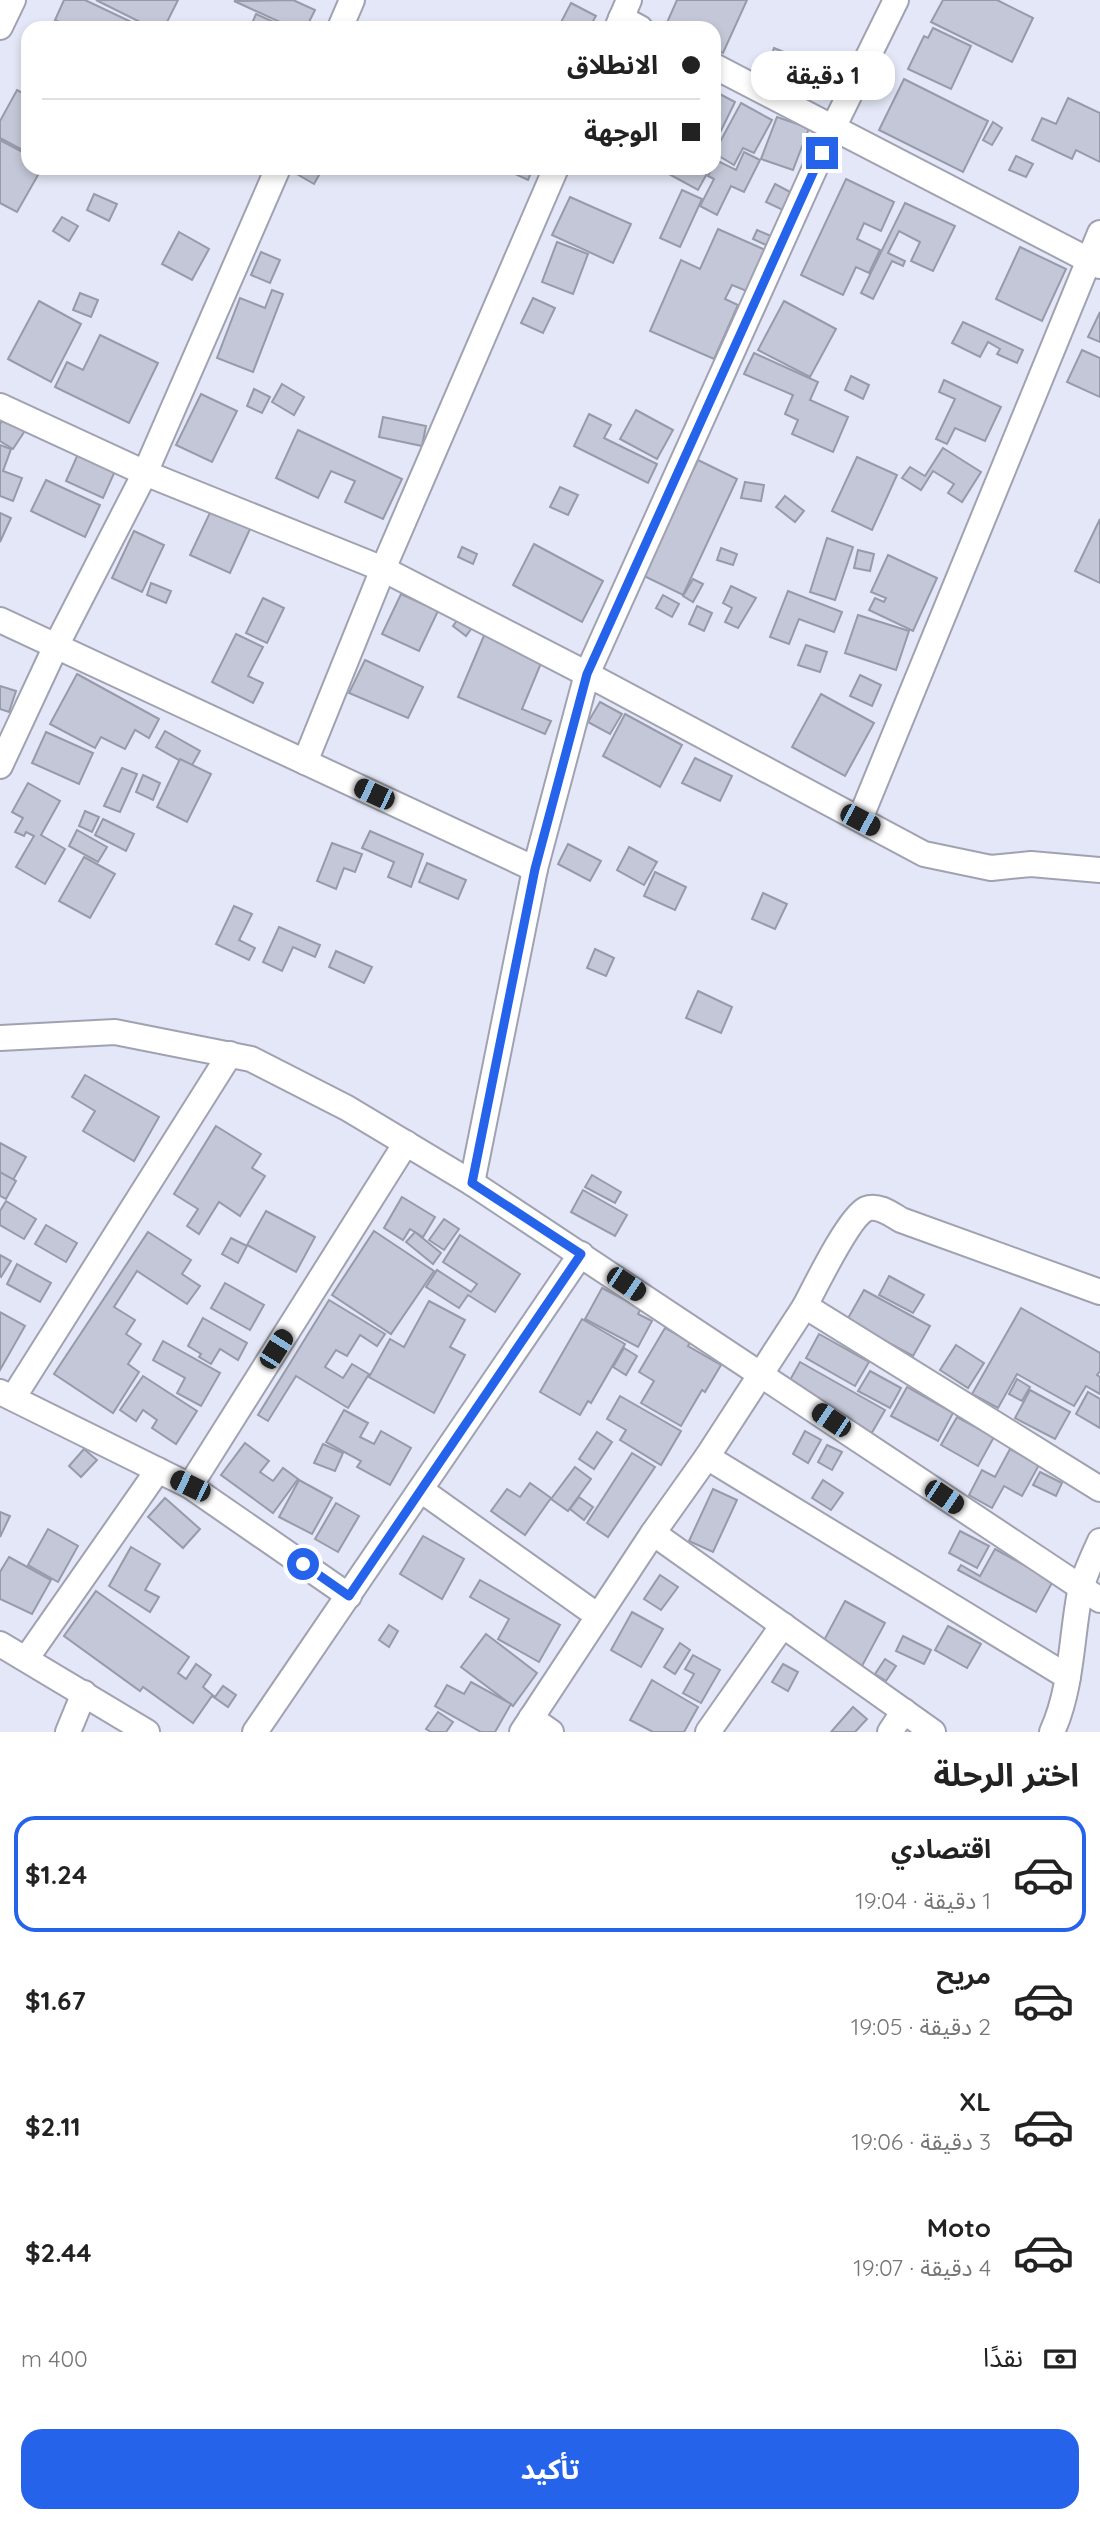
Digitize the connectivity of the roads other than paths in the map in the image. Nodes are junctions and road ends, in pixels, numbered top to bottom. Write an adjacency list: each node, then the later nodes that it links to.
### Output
1 (13, 0): 5 (street)
2 (352, 0): 4 (street)
3 (895, 0): 7 (street)
4 (343, 21)
5 (0, 27)
6 (721, 70): 7 (street)
7 (833, 128): 11 (street); 17 (street)
8 (275, 175): 13 (street)
9 (553, 175): 14 (street)
10 (1100, 233): 11 (street)
11 (1094, 263): 20 (street)
12 (0, 406): 13 (street)
13 (145, 472): 14 (street); 16 (street)
14 (383, 569): 17 (street); 18 (street)
15 (0, 620): 16 (street)
16 (56, 646): 18 (street); 19 (street)
17 (587, 674): 20 (street); 21 (street)
18 (305, 762): 21 (street)
19 (0, 765)
20 (860, 820): 22 (street)
21 (535, 869): 26 (street)
22 (1100, 870)
23 (0, 1038): 24 (street)
24 (230, 1054): 25 (street); 31 (street)
25 (406, 1143): 26 (street); 34 (street)
26 (472, 1183): 27 (street)
27 (581, 1254): 30 (street); 36 (street)
28 (1100, 1292): 29 (street)
29 (806, 1306): 30 (street); 35 (street)
30 (762, 1374): 32 (street); 39 (street)
31 (6, 1395): 33 (street)
32 (707, 1457): 37 (street); 45 (street)
33 (158, 1470): 34 (street); 44 (street)
34 (190, 1486): 40 (street)
35 (1100, 1489)
36 (421, 1490): 40 (street); 41 (street)
37 (653, 1533): 41 (street); 42 (street)
38 (1100, 1541): 39 (street)
39 (1091, 1594): 45 (street)
40 (349, 1596): 51 (street)
41 (598, 1616): 48 (street)
42 (783, 1625): 47 (street); 52 (street)
43 (0, 1644): 44 (street)
44 (26, 1659): 46 (street)
45 (1068, 1677): 55 (street)
46 (84, 1693): 49 (street); 50 (street)
47 (904, 1711): 53 (street); 54 (street)
48 (535, 1727)
49 (68, 1732)
50 (147, 1732)
51 (255, 1732)
52 (709, 1732)
53 (890, 1732)
54 (933, 1732)
55 (1052, 1732)

